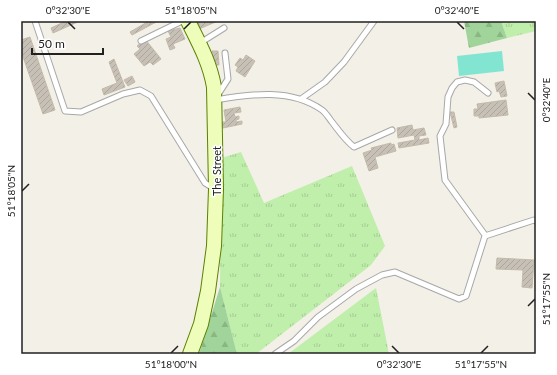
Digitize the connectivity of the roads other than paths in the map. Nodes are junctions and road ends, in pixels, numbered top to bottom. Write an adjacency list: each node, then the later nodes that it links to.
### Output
1 (36, 21): 13 (lane)
2 (182, 21): 6 (lane)
3 (188, 21): 7 (street, The Street)
4 (372, 22): 10 (lane)
5 (224, 28): 7 (lane)
6 (141, 41)
7 (199, 43): 11 (street, The Street)
8 (225, 53): 11 (lane)
9 (488, 93): 15 (lane)
10 (301, 99): 11 (lane); 12 (lane)
11 (215, 100): 13 (street, The Street)
12 (392, 130)
13 (216, 189): 16 (street, The Street)
14 (536, 221): 15 (lane)
15 (485, 235): 17 (lane)
16 (190, 354)
17 (275, 354)

